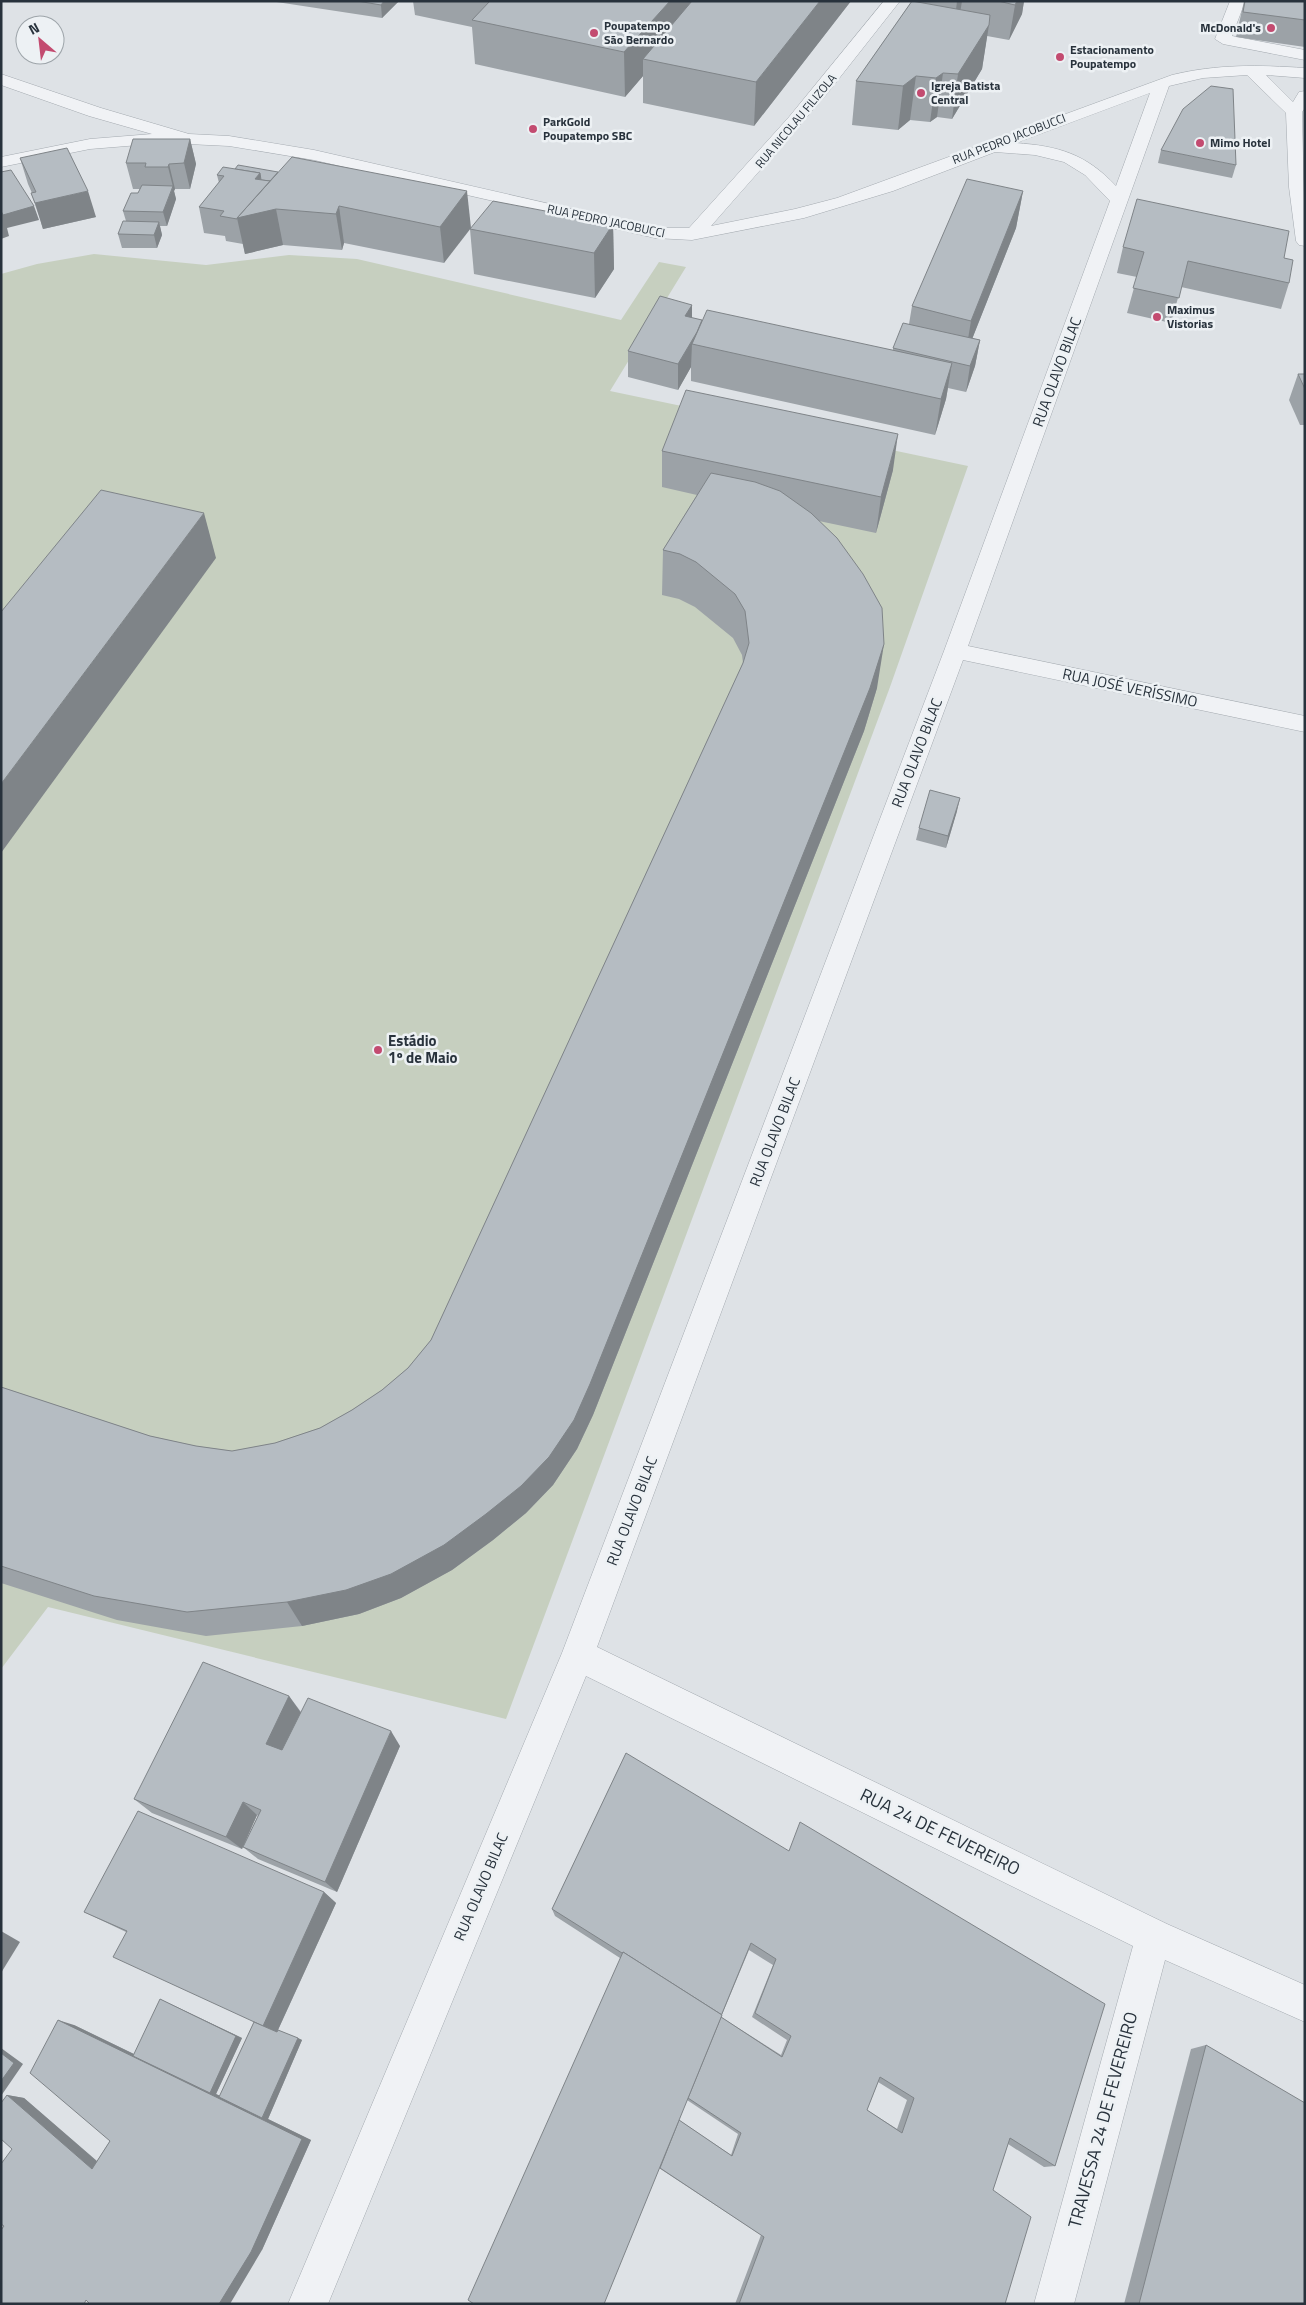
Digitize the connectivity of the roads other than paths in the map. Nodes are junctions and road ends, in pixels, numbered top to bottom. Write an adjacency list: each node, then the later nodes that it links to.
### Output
1 (892, 1): 16 (street, RUA NICOLAU FILIZOLA)
2 (1305, 9): 3 (street)
3 (1305, 55)
4 (1251, 69): 5 (street); 7 (street); 10 (street)
5 (1305, 73)
6 (1, 79): 9 (street, RUA PEDRO JACOBUCCI)
7 (1162, 83): 13 (street, RUA PEDRO JACOBUCCI); 15 (street, RUA OLAVO BILAC)
8 (1305, 96): 10 (street)
9 (95, 112): 11 (street, RUA PEDRO JACOBUCCI); 12 (street)
10 (1294, 112): 17 (street)
11 (188, 138): 12 (street); 16 (street, RUA PEDRO JACOBUCCI)
12 (90, 144): 14 (street)
13 (991, 146): 15 (street); 16 (street, RUA PEDRO JACOBUCCI)
14 (1, 162)
15 (1119, 200): 18 (street, RUA OLAVO BILAC)
16 (692, 235)
17 (1305, 241)
18 (955, 651): 19 (street, RUA JOSÉ VERÍSSIMO); 20 (street, RUA OLAVO BILAC)
19 (1305, 724)
20 (578, 1655): 21 (street, RUA 24 DE FEVEREIRO); 23 (street, RUA OLAVO BILAC)
21 (1154, 1937): 22 (street, RUA 24 DE FEVEREIRO); 24 (street, TRAVESSA 24 DE FEVEREIRO)
22 (1305, 2004)
23 (308, 2304)
24 (1054, 2304)

